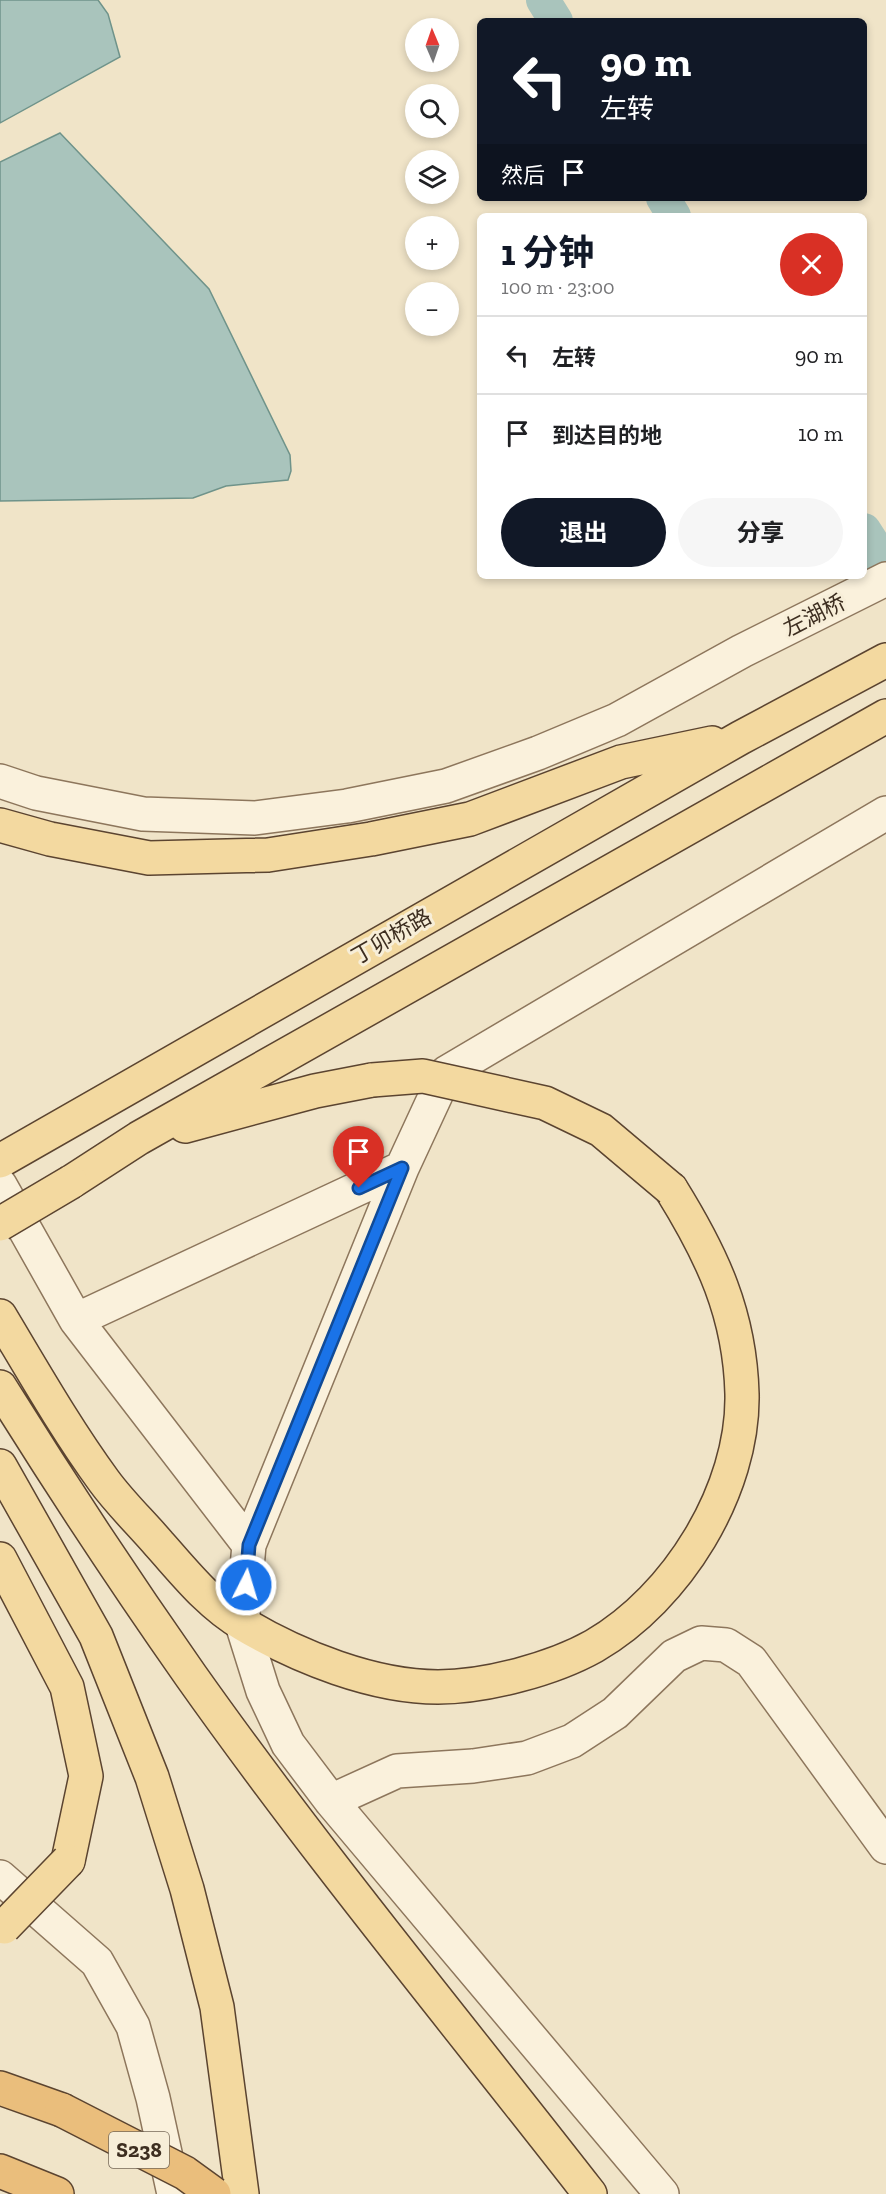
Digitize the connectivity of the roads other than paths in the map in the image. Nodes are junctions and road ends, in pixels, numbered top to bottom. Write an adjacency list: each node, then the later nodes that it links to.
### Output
1 (886, 579): 5 (street, 左湖桥)
2 (886, 660): 4 (main road, 丁卯桥路)
3 (886, 716): 8 (main road)
4 (740, 738): 7 (main road); 9 (main road, 丁卯桥路)
5 (0, 781)
6 (886, 813): 10 (street)
7 (0, 825)
8 (140, 1138): 12 (main road, bridge); 19 (main road, bridge)
9 (0, 1161)
10 (402, 1168): 14 (street); 17 (street)
11 (0, 1185): 14 (street)
12 (0, 1224)
13 (0, 1317): 19 (main road)
14 (76, 1320): 17 (street)
15 (0, 1387): 30 (main road)
16 (0, 1466): 29 (main road)
17 (249, 1545): 19 (street)
18 (0, 1558): 23 (main road, bridge)
19 (242, 1624): 20 (street)
20 (331, 1801): 21 (street); 31 (street)
21 (886, 1847)
22 (0, 1877): 27 (street)
23 (2, 1928)
24 (0, 2088): 28 (highway, S238, bridge)
25 (0, 2170): 26 (highway)
26 (47, 2189)
27 (174, 2194)
28 (214, 2194)
29 (243, 2194)
30 (590, 2194)
31 (662, 2194)

